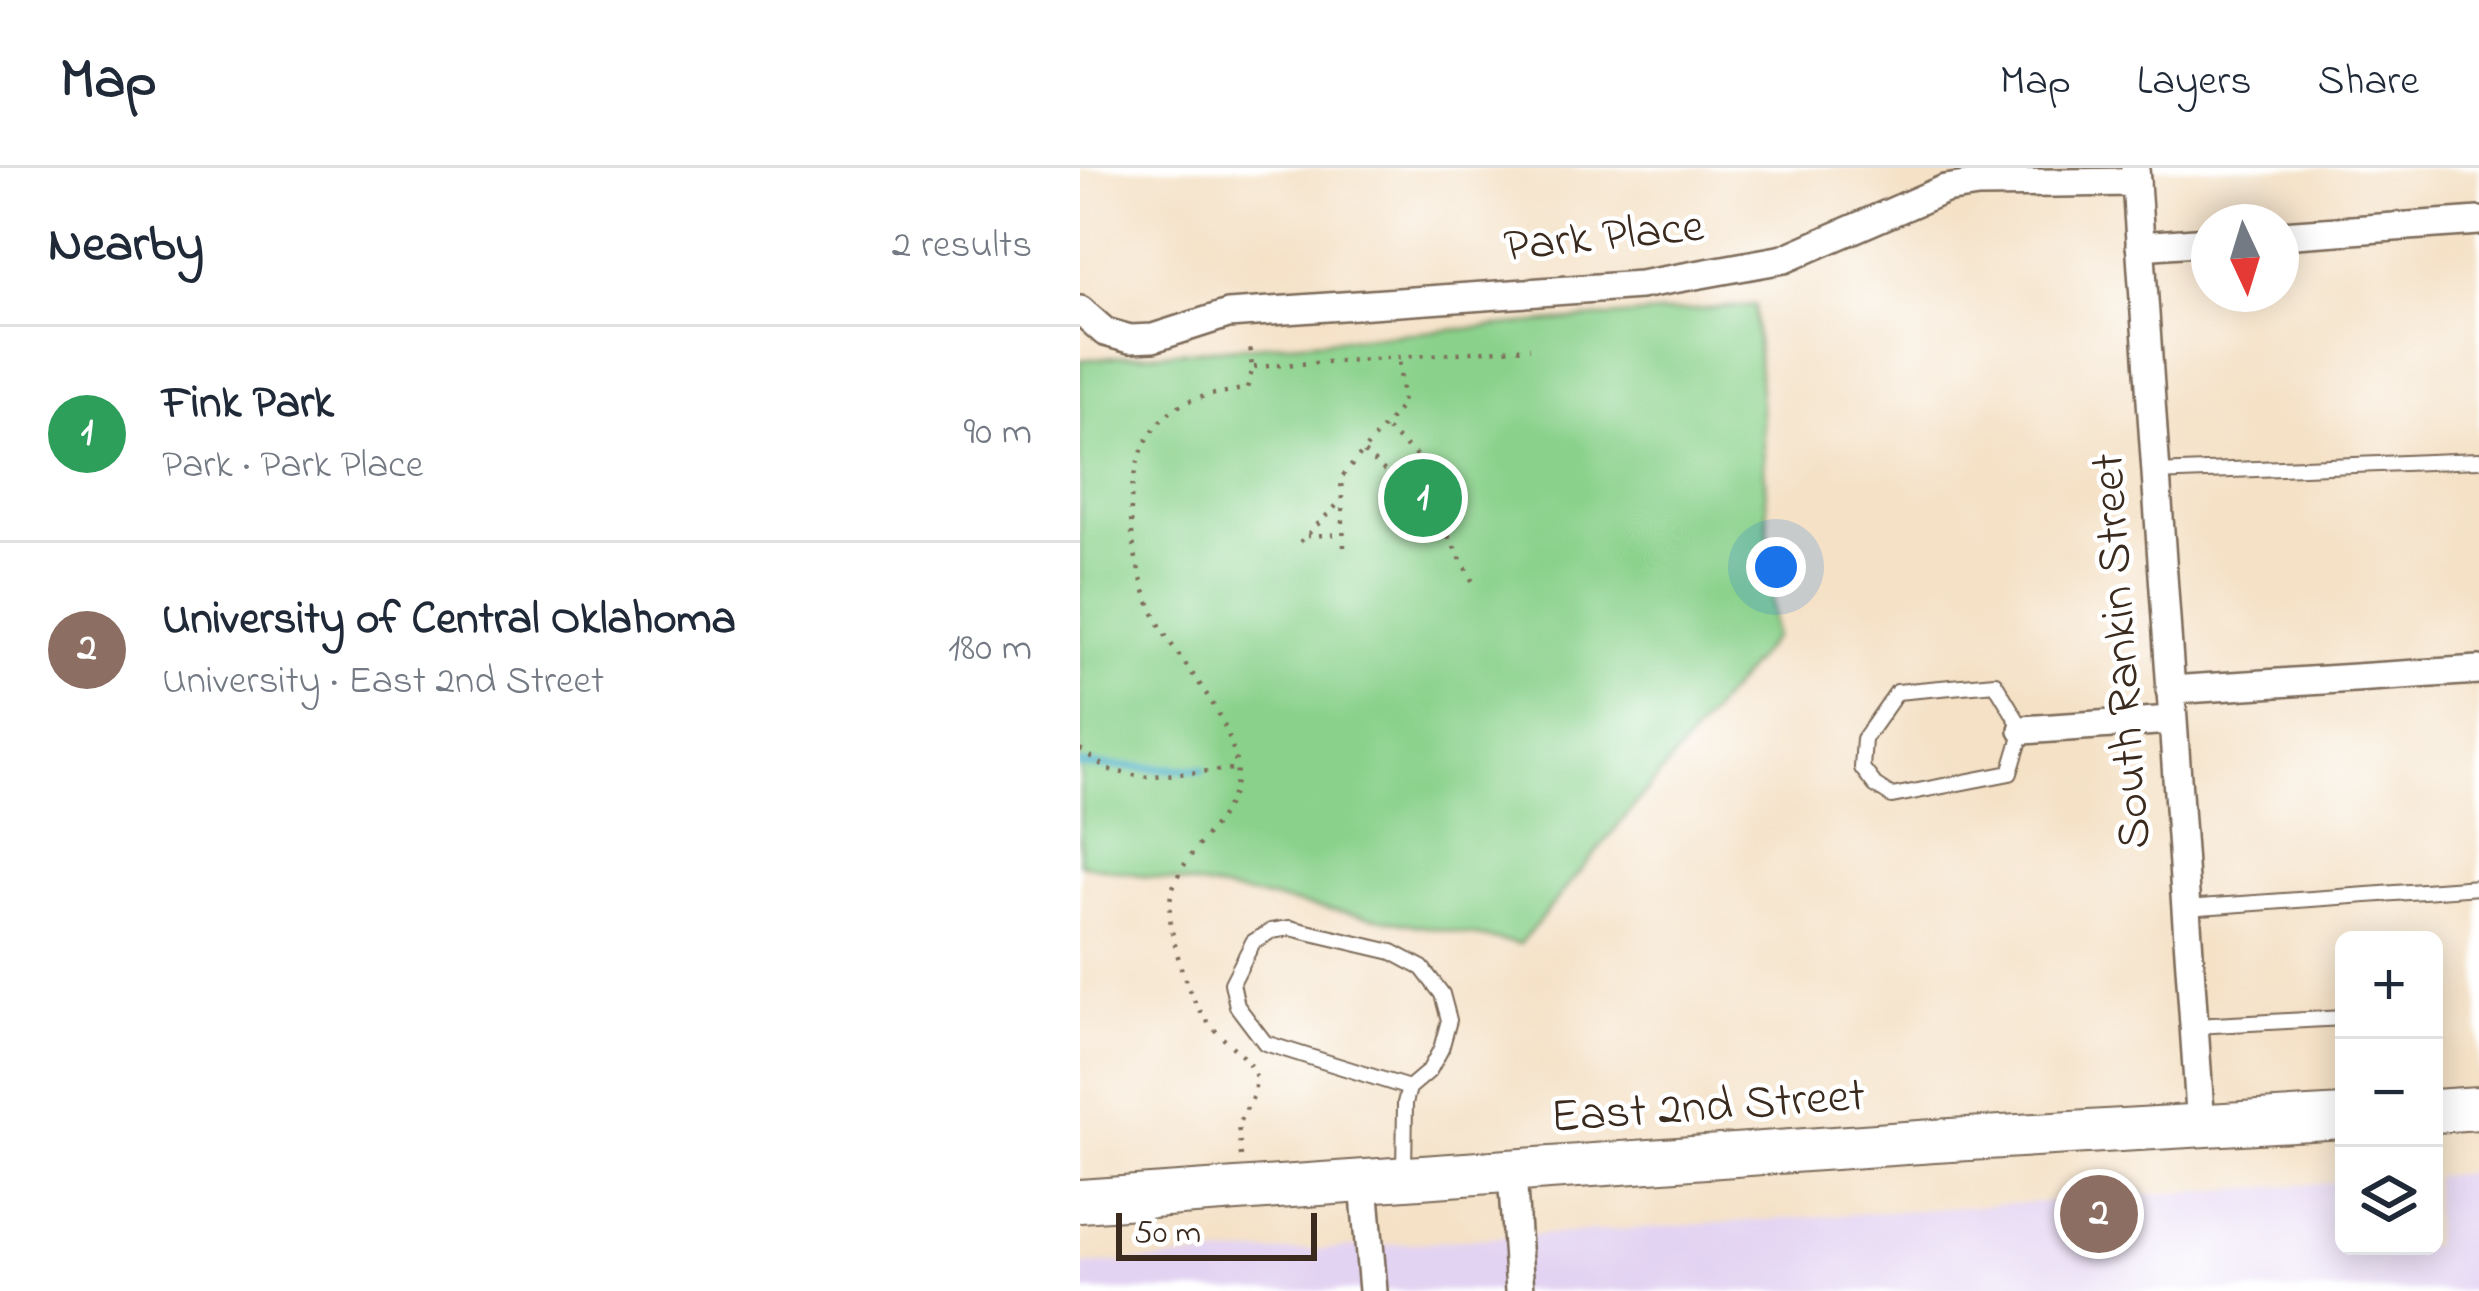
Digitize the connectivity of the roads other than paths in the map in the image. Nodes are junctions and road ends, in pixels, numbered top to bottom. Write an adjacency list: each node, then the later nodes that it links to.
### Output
1 (2135, 175): 5 (street, South Rankin Street); 6 (street, Park Place)
2 (2479, 221): 3 (street)
3 (2299, 235)
4 (2191, 242): 5 (street)
5 (2140, 246): 8 (street, South Rankin Street)
6 (1080, 310)
7 (2479, 460): 8 (lane)
8 (2155, 472): 10 (street, South Rankin Street)
9 (2479, 670): 10 (street)
10 (2170, 691): 11 (street, South Rankin Street)
11 (2172, 720): 12 (street); 14 (street, South Rankin Street)
12 (2023, 730): 12 (lane)
13 (2479, 887): 14 (lane)
14 (2186, 908): 16 (street, South Rankin Street)
15 (2335, 1018): 16 (lane)
16 (2194, 1026): 21 (street, South Rankin Street)
17 (1409, 1088): 17 (lane); 23 (lane)
18 (2479, 1108): 19 (main road)
19 (2443, 1110)
20 (2335, 1118): 21 (main road, East 2nd Street)
21 (2201, 1127): 22 (main road, East 2nd Street)
22 (1512, 1174): 23 (main road, East 2nd Street); 26 (street)
23 (1384, 1182): 24 (main road, East 2nd Street); 25 (street)
24 (1080, 1202)
25 (1373, 1291)
26 (1520, 1291)

